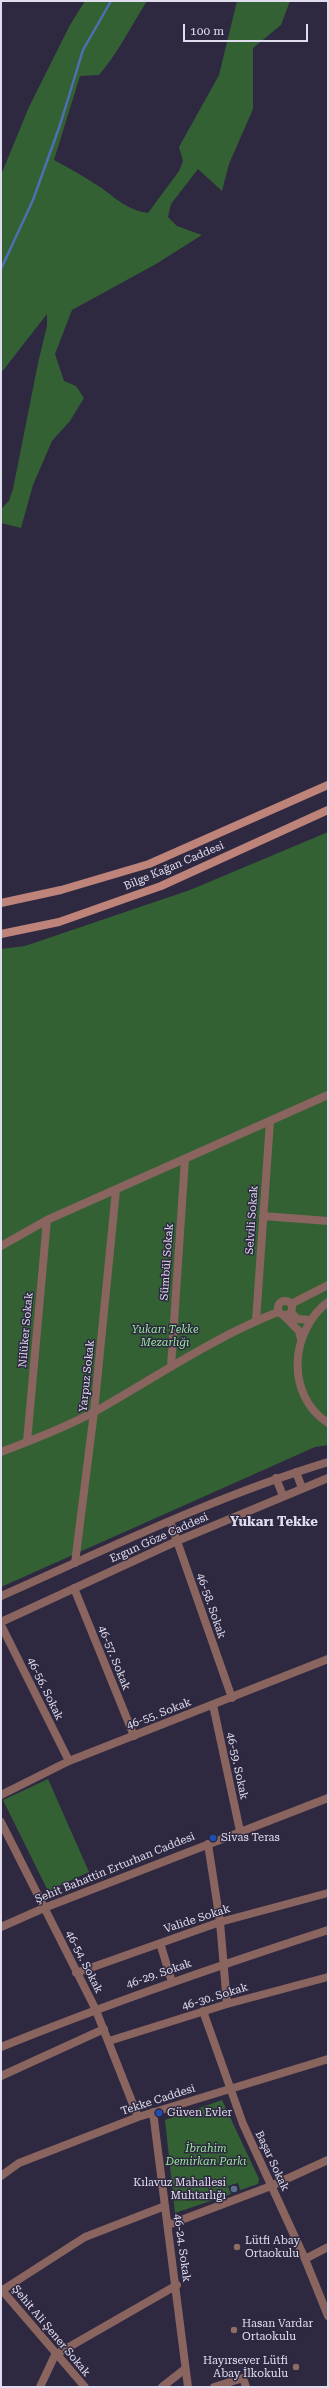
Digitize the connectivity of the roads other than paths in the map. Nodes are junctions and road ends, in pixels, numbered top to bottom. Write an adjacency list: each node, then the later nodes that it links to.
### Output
1 (328, 785): 3 (main road, Bilge Kağan Caddesi)
2 (328, 810): 4 (main road, Bilge Kağan Caddesi)
3 (1, 903)
4 (1, 934)
5 (328, 1095): 6 (street)
6 (270, 1121): 7 (street); 9 (street, Selvili Sokak)
7 (186, 1159): 8 (street); 20 (street, Sümbül Sokak)
8 (116, 1190): 10 (street); 21 (street, Yarpuz Sokak)
9 (264, 1216): 11 (street); 18 (street, Selvili Sokak)
10 (47, 1220): 12 (street); 23 (street, Nilüker Sokak)
11 (328, 1221)
12 (1, 1246)
13 (328, 1285): 15 (street)
14 (328, 1302): 17 (street)
15 (291, 1304): 16 (street); 16 (street)
16 (284, 1313): 17 (street); 18 (street); 19 (street)
17 (310, 1320): 19 (street)
18 (256, 1321): 20 (street)
19 (301, 1339): 22 (street)
20 (171, 1367): 21 (street)
21 (94, 1412): 23 (street); 33 (street, Yarpuz Sokak)
22 (328, 1423)
23 (27, 1442): 24 (street)
24 (1, 1452)
25 (328, 1462): 26 (street, Ergun Göze Caddesi)
26 (296, 1472): 27 (street, Ergun Göze Caddesi); 29 (street)
27 (276, 1478): 30 (street); 31 (street, Ergun Göze Caddesi)
28 (328, 1478): 29 (street, Ergun Göze Caddesi)
29 (302, 1488): 30 (street, Ergun Göze Caddesi)
30 (283, 1496): 32 (street, Ergun Göze Caddesi)
31 (170, 1521): 32 (street, 46-58. Sokak); 33 (street, Ergun Göze Caddesi)
32 (177, 1540): 34 (street, Ergun Göze Caddesi); 39 (street, 46-58. Sokak)
33 (75, 1563): 35 (street, Ergun Göze Caddesi)
34 (74, 1588): 36 (street, Ergun Göze Caddesi); 41 (street, 46-57. Sokak)
35 (1, 1596)
36 (1, 1622)
37 (1, 1626): 42 (street, 46-56. Sokak)
38 (328, 1659): 39 (street, 46-55. Sokak)
39 (232, 1698): 40 (street, 46-55. Sokak)
40 (213, 1705): 41 (street, 46-55. Sokak); 46 (street, 46-59. Sokak)
41 (134, 1736): 42 (street, 46-55. Sokak)
42 (69, 1762): 43 (street, 46-55. Sokak)
43 (1, 1795)
44 (328, 1798): 46 (street, Şehit Bahattin Erturhan Caddesi)
45 (1, 1822): 49 (street, 46-54. Sokak)
46 (240, 1831): 47 (street, Şehit Bahattin Erturhan Caddesi)
47 (208, 1844): 49 (street, Şehit Bahattin Erturhan Caddesi); 50 (street)
48 (328, 1893): 50 (street, Valide Sokak)
49 (44, 1908): 51 (street, Şehit Bahattin Erturhan Caddesi); 55 (street, 46-54. Sokak)
50 (220, 1922): 53 (street, Valide Sokak); 54 (street)
51 (1, 1927)
52 (328, 1930): 54 (street, 46-29. Sokak)
53 (160, 1943): 55 (street, Valide Sokak); 57 (street)
54 (223, 1964): 57 (street, 46-29. Sokak); 58 (street)
55 (76, 1973): 59 (street, 46-54. Sokak)
56 (328, 1977): 58 (street, 46-30. Sokak)
57 (172, 1982): 59 (street, 46-29. Sokak)
58 (227, 2004): 60 (street, 46-30. Sokak)
59 (95, 2008): 61 (street, 46-54. Sokak); 63 (street, 46-29. Sokak)
60 (203, 2012): 62 (street, 46-30. Sokak); 66 (street, Başar Sokak)
61 (104, 2029): 62 (street, 46-54. Sokak); 65 (street)
62 (109, 2041): 68 (street, 46-54. Sokak)
63 (1, 2047)
64 (328, 2059): 66 (street, Tekke Caddesi)
65 (1, 2076)
66 (230, 2089): 67 (street, Tekke Caddesi); 71 (street, Başar Sokak)
67 (153, 2112): 68 (street, Tekke Caddesi); 72 (street, 46-24. Sokak)
68 (138, 2116): 70 (street, Tekke Caddesi)
69 (328, 2160): 71 (street)
70 (1, 2176)
71 (271, 2186): 73 (street); 75 (street, Başar Sokak)
72 (165, 2206): 73 (street, 46-24. Sokak); 77 (street)
73 (168, 2225): 76 (street, 46-24. Sokak)
74 (328, 2247): 75 (street)
75 (305, 2259): 78 (street, Başar Sokak)
76 (177, 2286): 79 (street); 80 (street, 46-24. Sokak)
77 (1, 2290): 79 (street, Şehit Ali Şener Sokak)
78 (328, 2316)
79 (55, 2355): 81 (street); 82 (street, Şehit Ali Şener Sokak)
80 (185, 2369): 83 (street); 84 (street, 46-24. Sokak)
81 (40, 2387)
82 (85, 2387)
83 (162, 2387)
84 (188, 2387)
85 (214, 2387): 86 (street)
86 (246, 2387)

